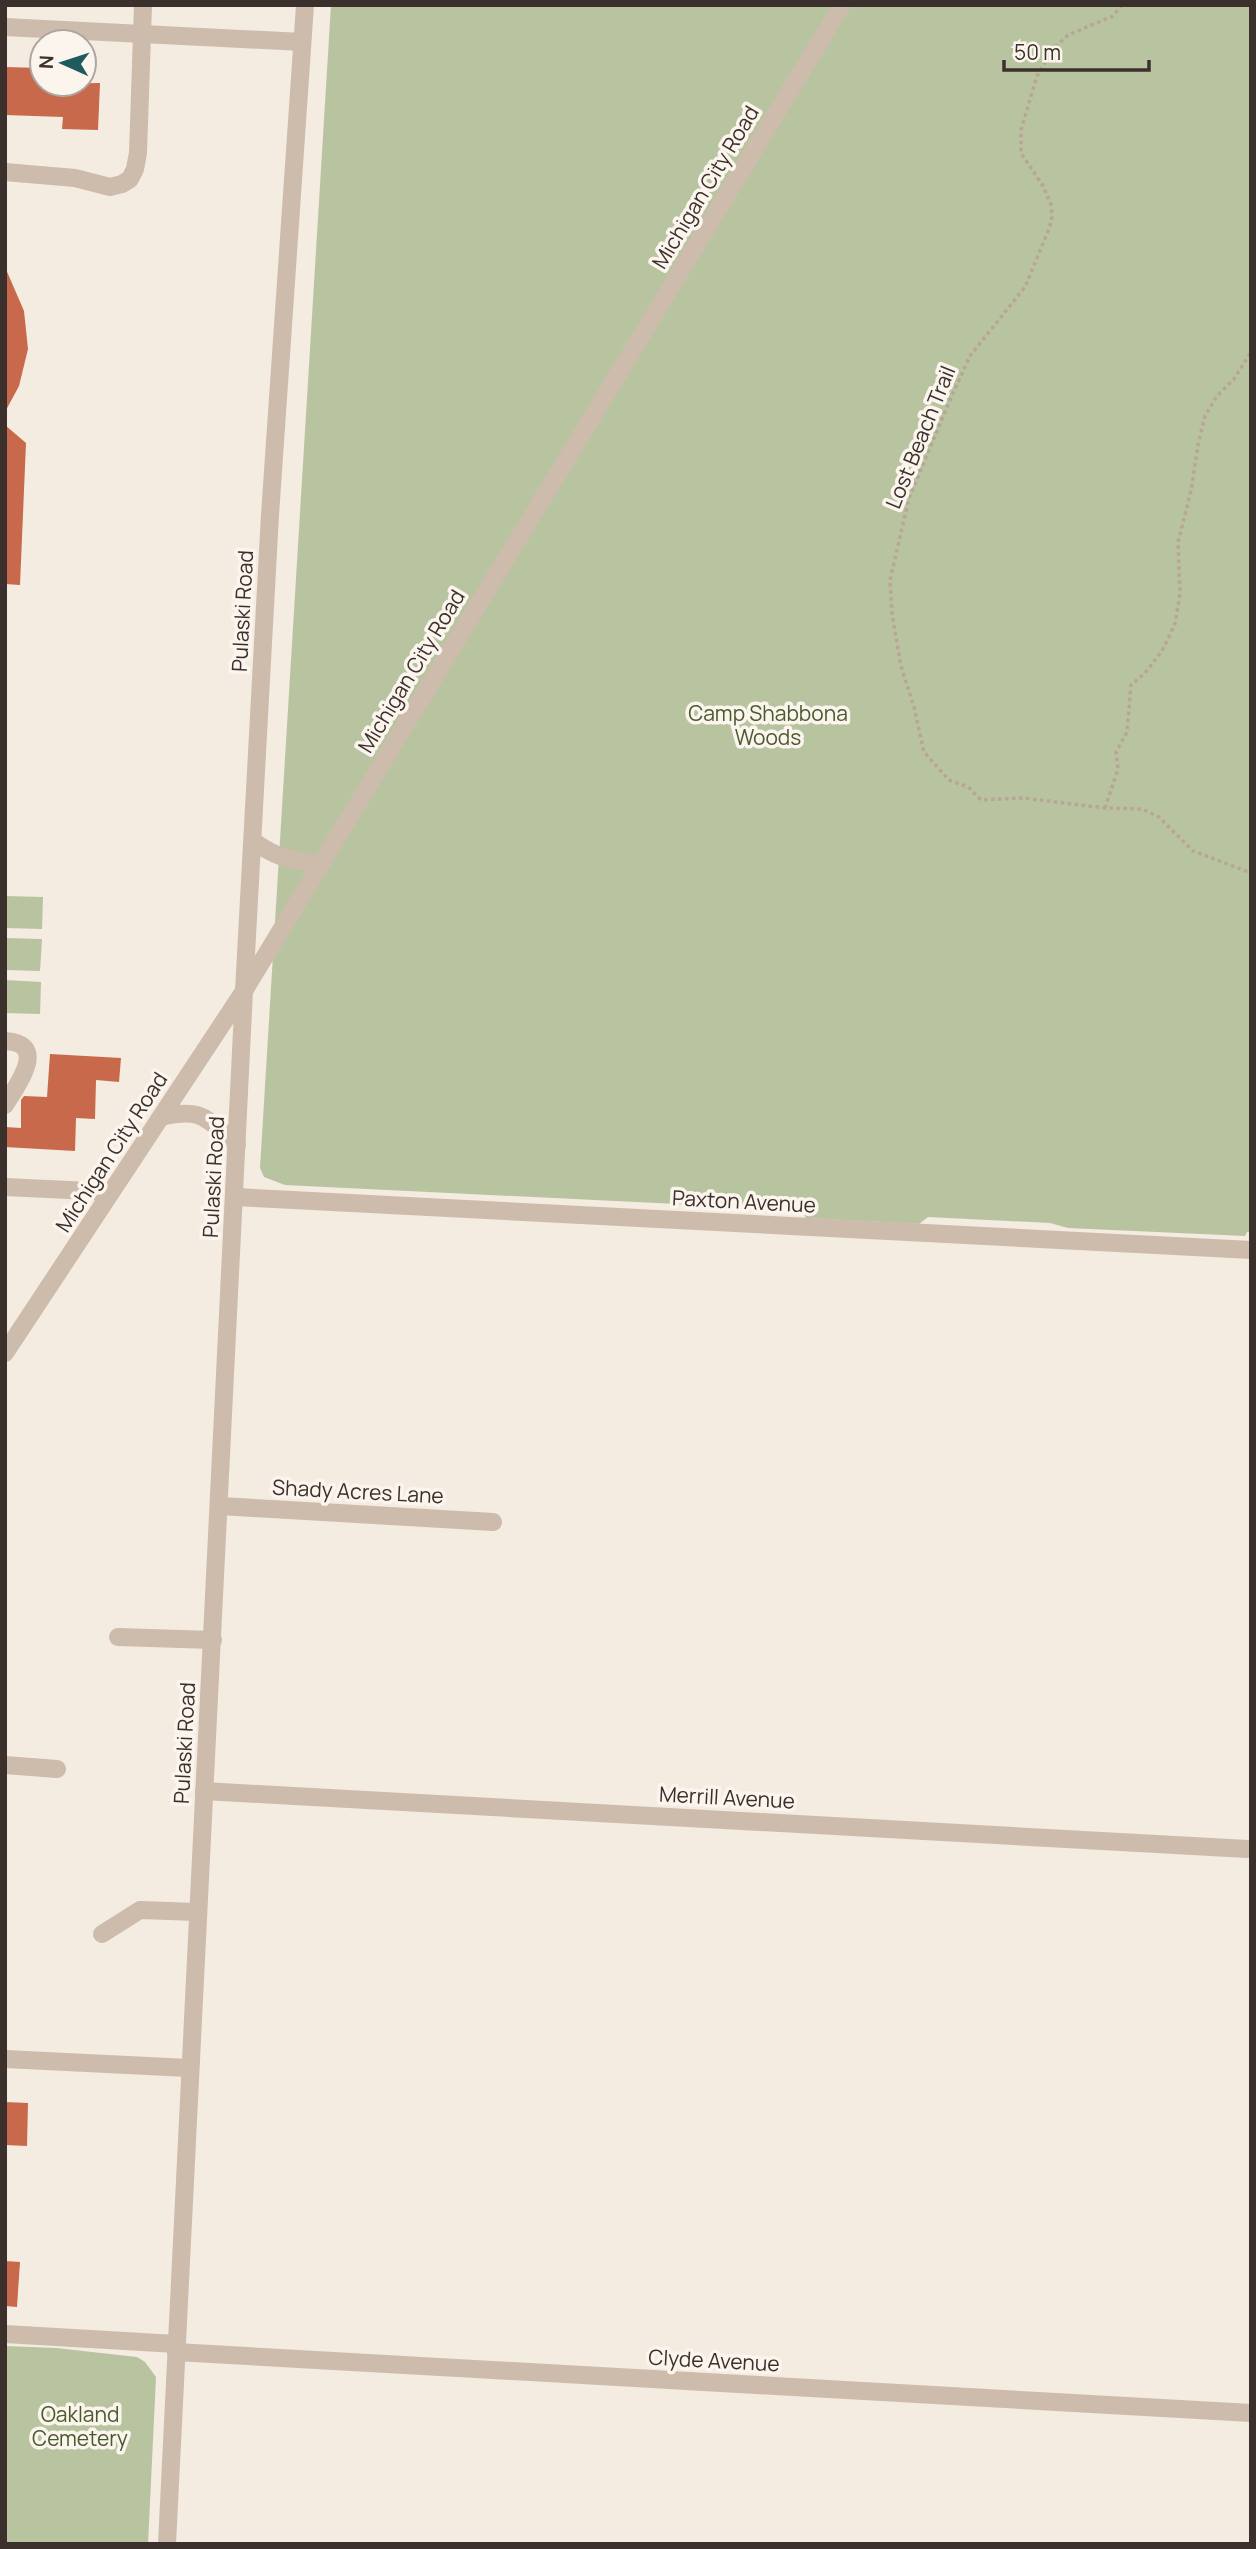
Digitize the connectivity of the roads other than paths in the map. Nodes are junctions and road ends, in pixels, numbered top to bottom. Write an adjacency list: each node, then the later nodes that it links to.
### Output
1 (143, 5): 5 (street)
2 (304, 5): 6 (street, Pulaski Road)
3 (842, 5): 9 (street, Michigan City Road)
4 (5, 27): 5 (street)
5 (142, 34): 6 (street); 7 (street)
6 (302, 42): 8 (street, Pulaski Road)
7 (5, 172)
8 (253, 841): 9 (street); 10 (street, Pulaski Road)
9 (321, 863): 10 (street, Michigan City Road)
10 (244, 991): 13 (street, Michigan City Road); 14 (street, Pulaski Road)
11 (5, 1041): 12 (street)
12 (5, 1105)
13 (161, 1117): 14 (street); 16 (street, Michigan City Road)
14 (237, 1144): 17 (street, Pulaski Road)
15 (5, 1187): 16 (street)
16 (111, 1192): 19 (street, Michigan City Road)
17 (235, 1197): 18 (street, Paxton Avenue); 20 (street, Pulaski Road)
18 (1251, 1250)
19 (5, 1353)
20 (220, 1506): 21 (street, Shady Acres Lane); 23 (street, Pulaski Road)
21 (493, 1522)
22 (118, 1637): 23 (street)
23 (213, 1640): 26 (street, Pulaski Road)
24 (5, 1765): 25 (street)
25 (57, 1769)
26 (204, 1791): 27 (street, Merrill Avenue); 28 (street, Pulaski Road)
27 (1247, 1849)
28 (197, 1912): 29 (street); 31 (street, Pulaski Road)
29 (102, 1934)
30 (5, 2059): 31 (street)
31 (189, 2068): 33 (street, Pulaski Road)
32 (5, 2334): 33 (street, Clyde Avenue)
33 (176, 2348): 34 (street, Clyde Avenue); 35 (street, Pulaski Road)
34 (1251, 2413)
35 (167, 2544)

